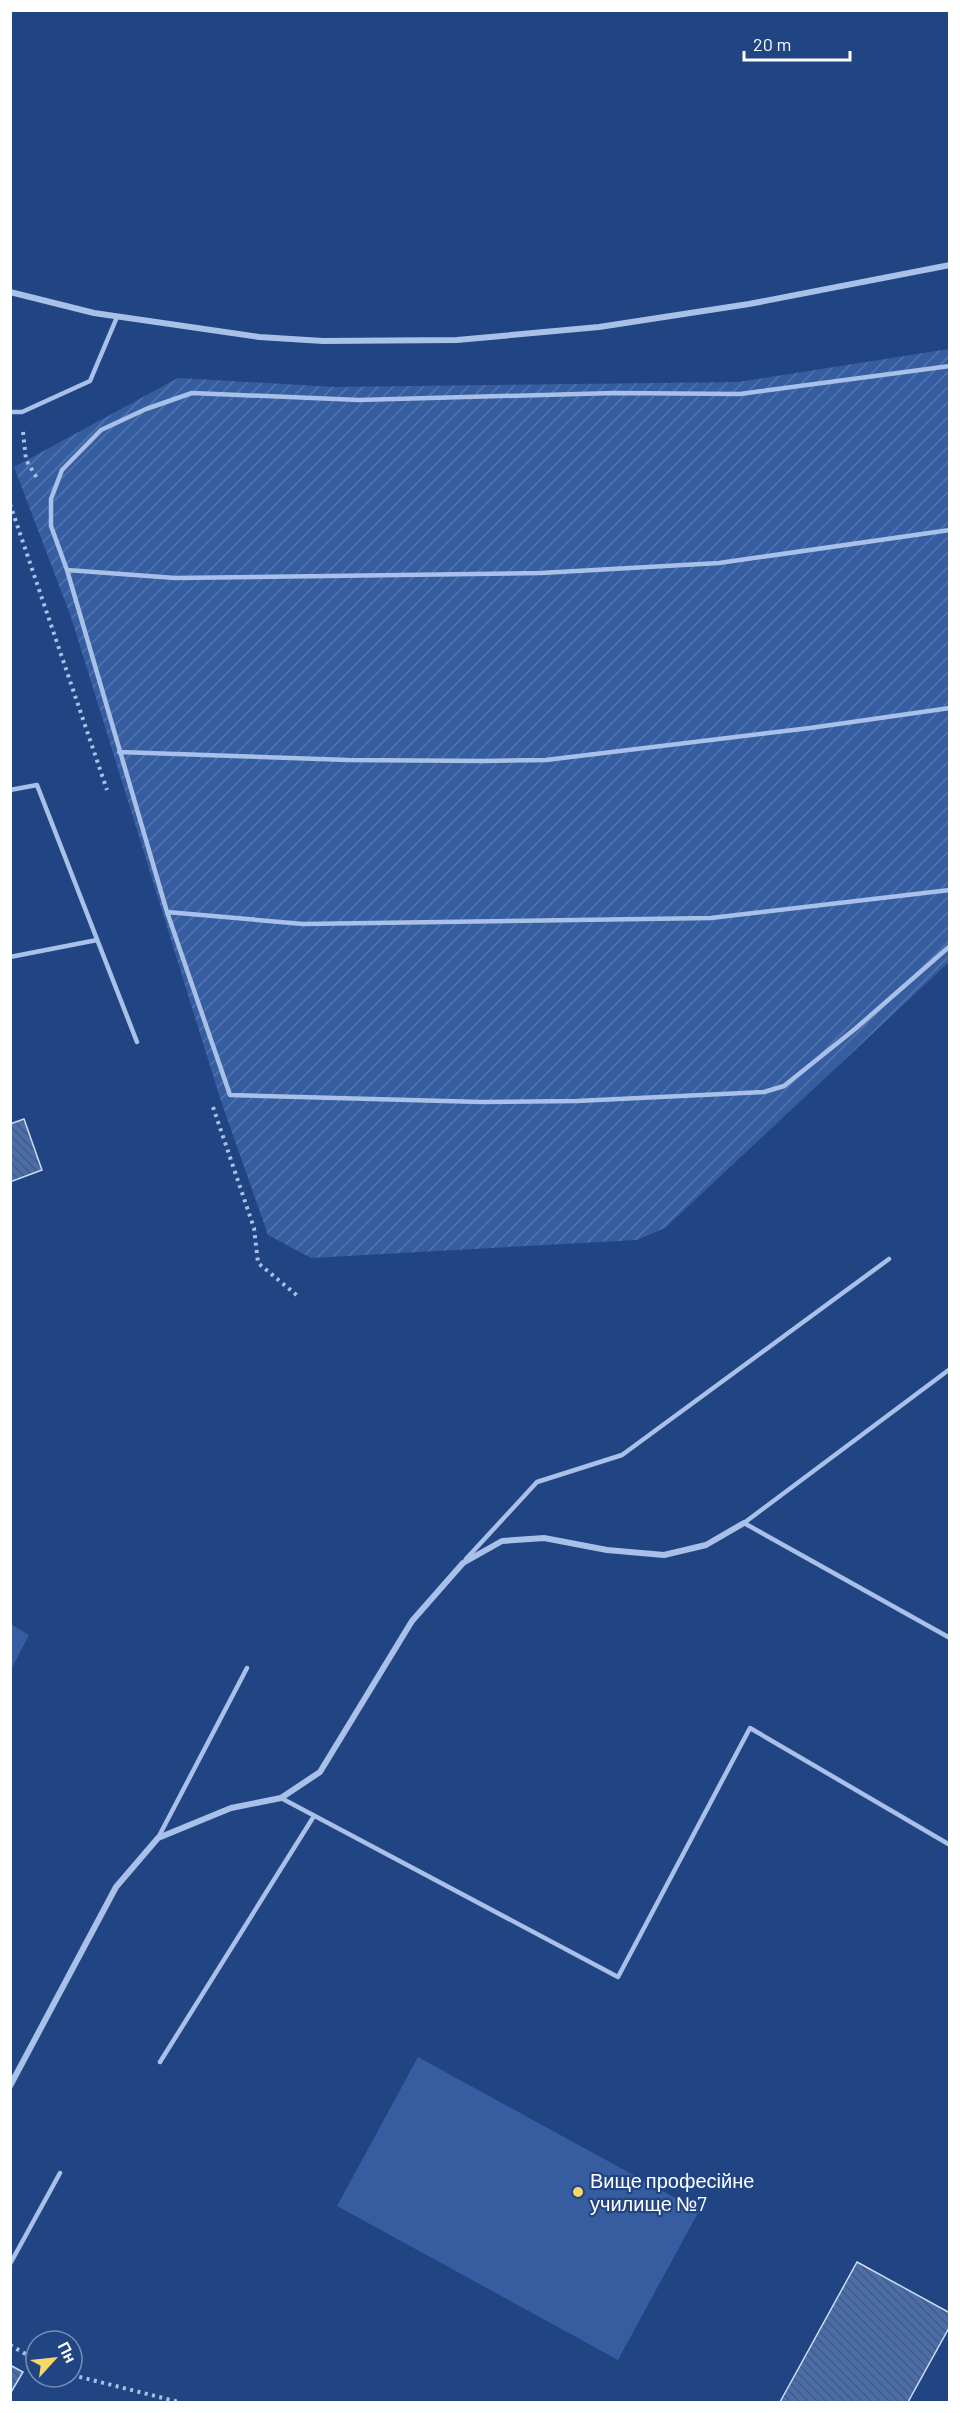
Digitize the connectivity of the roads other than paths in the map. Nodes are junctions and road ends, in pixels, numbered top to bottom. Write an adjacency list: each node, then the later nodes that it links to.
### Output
1 (950, 265): 3 (street)
2 (10, 292): 3 (street)
3 (117, 317): 5 (lane)
4 (950, 366): 7 (lane)
5 (10, 412)
6 (950, 531): 7 (lane)
7 (67, 570): 9 (lane)
8 (950, 708): 9 (lane)
9 (119, 752): 12 (lane)
10 (10, 790): 13 (lane)
11 (950, 890): 12 (lane)
12 (167, 912): 14 (lane)
13 (97, 940): 15 (lane); 16 (lane)
14 (950, 946)
15 (10, 957)
16 (137, 1042)
17 (889, 1259): 20 (lane)
18 (950, 1369): 19 (lane)
19 (744, 1523): 20 (street); 21 (lane)
20 (463, 1563): 23 (street)
21 (950, 1638)
22 (247, 1668): 25 (lane)
23 (280, 1798): 24 (lane); 25 (street)
24 (314, 1816): 26 (lane); 27 (lane)
25 (158, 1838): 28 (street)
26 (950, 1845)
27 (160, 2062)
28 (10, 2086)
29 (60, 2173): 30 (lane)
30 (10, 2264)

